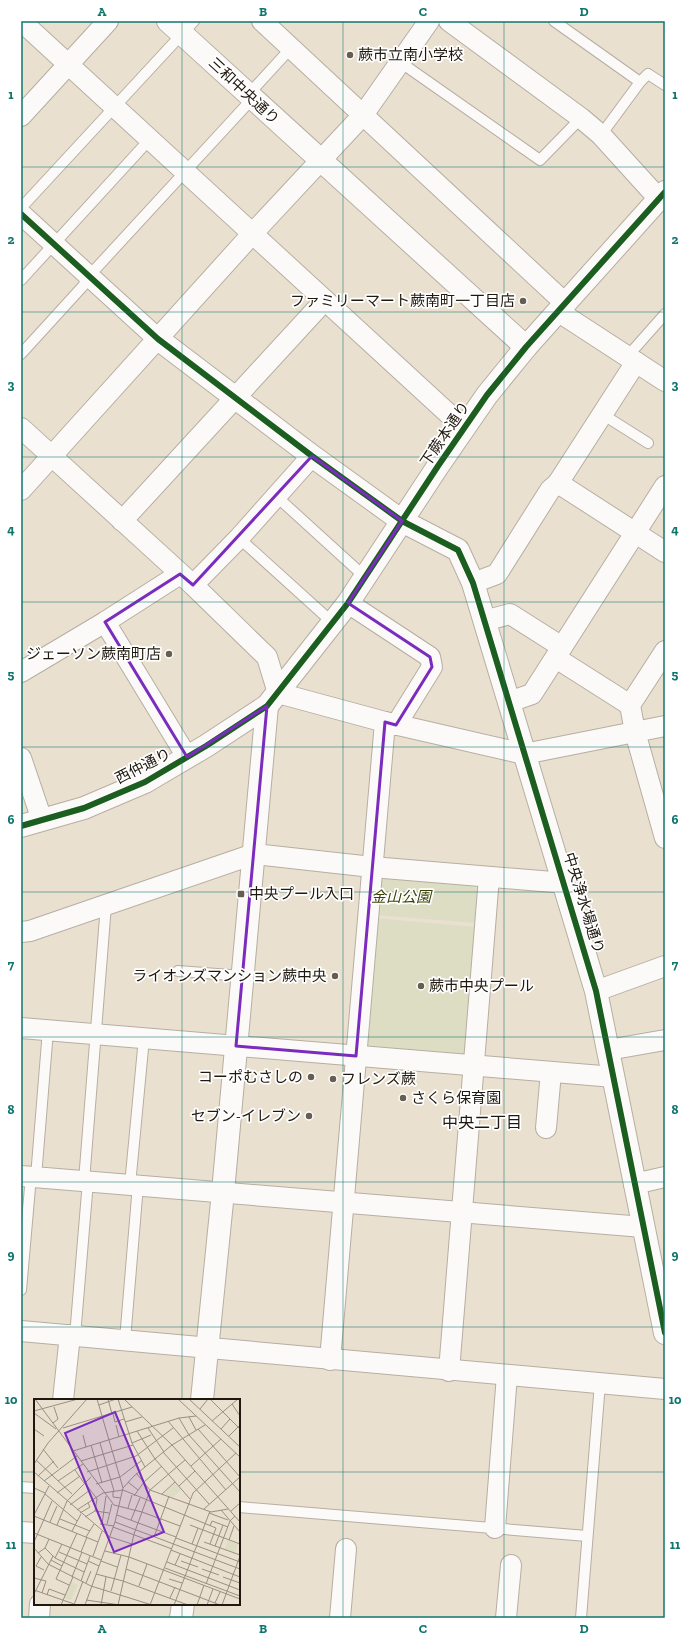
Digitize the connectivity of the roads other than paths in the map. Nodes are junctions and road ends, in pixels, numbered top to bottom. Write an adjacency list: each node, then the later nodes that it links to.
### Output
1 (108, 21): 10 (street)
2 (262, 21): 8 (street)
3 (429, 21): 9 (street)
4 (449, 21): 17 (street)
5 (554, 21): 11 (lane)
6 (30, 24): 10 (street)
7 (182, 25): 13 (street, 三和中央通り); 14 (lane)
8 (291, 48): 13 (lane); 15 (street)
9 (400, 62): 15 (street); 17 (lane)
10 (68, 64): 14 (street); 16 (street)
11 (640, 82): 12 (lane); 18 (lane)
12 (665, 85)
13 (250, 97): 20 (street, 三和中央通り); 21 (lane)
14 (115, 107): 19 (street); 23 (lane)
15 (363, 115): 20 (street); 30 (street)
16 (21, 116)
17 (581, 118): 18 (street)
18 (601, 135): 22 (street)
19 (150, 139): 21 (street); 26 (lane)
20 (321, 161): 25 (street); 33 (street, 三和中央通り)
21 (185, 171): 25 (street); 27 (lane)
22 (663, 200): 30 (street, 下蕨本通り)
23 (21, 208)
24 (21, 214): 26 (street)
25 (253, 234): 29 (street); 32 (street)
26 (54, 244): 27 (street); 28 (lane)
27 (89, 276): 32 (street); 34 (lane)
28 (21, 280)
29 (325, 300): 37 (street); 40 (street)
30 (562, 308): 33 (street, 下蕨本通り); 35 (street)
31 (665, 314): 35 (lane)
32 (158, 339): 37 (street, 中央浄水場通り); 42 (street)
33 (526, 348): 40 (street, 下蕨本通り)
34 (21, 354)
35 (632, 360): 36 (street); 38 (street)
36 (665, 381)
37 (234, 397): 43 (street, 中央浄水場通り); 48 (street)
38 (602, 414): 41 (lane); 44 (street)
39 (21, 428): 42 (street)
40 (464, 428): 49 (street, 下蕨本通り)
41 (648, 444)
42 (51, 456): 46 (street); 48 (street)
43 (312, 456): 47 (street); 49 (street, 中央浄水場通り)
44 (558, 483): 50 (street); 55 (street)
45 (665, 486): 50 (street)
46 (21, 490)
47 (276, 496): 51 (street); 53 (lane)
48 (122, 521): 54 (street)
49 (402, 521): 53 (street, 下蕨本通り); 55 (street, 中央浄水場通り)
50 (636, 534): 52 (street); 61 (street)
51 (239, 538): 54 (street); 59 (lane)
52 (665, 552)
53 (365, 577): 56 (street, 下蕨本通り)
54 (186, 580): 58 (street); 63 (street)
55 (473, 583): 57 (street, 中央浄水場通り)
56 (348, 603): 59 (street, 下蕨本通り); 66 (street)
57 (484, 621): 61 (street); 64 (street, 中央浄水場通り)
58 (106, 622): 62 (street); 70 (street)
59 (333, 623): 63 (street, 下蕨本通り)
60 (665, 651): 65 (street)
61 (559, 653): 64 (street); 65 (street)
62 (21, 672)
63 (272, 700): 66 (street); 70 (street, 西仲通り); 75 (street)
64 (509, 702): 69 (street, 中央浄水場通り)
65 (630, 705): 68 (street)
66 (390, 723): 69 (street); 76 (street)
67 (665, 726): 68 (street)
68 (635, 732): 69 (street); 74 (street)
69 (524, 754): 78 (street, 中央浄水場通り)
70 (187, 757): 72 (street, 西仲通り)
71 (21, 758): 72 (street)
72 (42, 820): 73 (street, 西仲通り)
73 (21, 826)
74 (665, 838)
75 (254, 854): 76 (street); 79 (street); 83 (street)
76 (372, 866): 77 (street); 92 (street)
77 (489, 877): 78 (street); 93 (street)
78 (565, 883): 84 (street, 中央浄水場通り)
79 (106, 905): 80 (street); 87 (lane)
80 (21, 932)
81 (665, 966): 84 (street)
82 (178, 971): 83 (lane)
83 (243, 976): 90 (street)
84 (596, 990): 91 (street, 中央浄水場通り)
85 (21, 1028): 86 (street)
86 (48, 1030): 87 (street); 97 (lane)
87 (96, 1035): 88 (street); 99 (lane)
88 (144, 1038): 90 (street); 101 (lane)
89 (665, 1040): 91 (street)
90 (236, 1046): 92 (street); 102 (street)
91 (608, 1050): 95 (street, 中央浄水場通り)
92 (356, 1056): 93 (street); 103 (street)
93 (474, 1066): 94 (street); 104 (street)
94 (551, 1072): 95 (street); 96 (street)
95 (614, 1077): 100 (street, 中央浄水場通り)
96 (546, 1128)
97 (29, 1176): 99 (street); 106 (lane)
98 (665, 1177): 100 (street)
99 (86, 1181): 101 (street); 109 (lane)
100 (634, 1184): 105 (street, 中央浄水場通り)
101 (134, 1185): 102 (street); 110 (lane)
102 (223, 1192): 103 (street); 111 (street)
103 (344, 1203): 104 (street); 112 (street)
104 (462, 1213): 105 (street); 113 (street)
105 (643, 1227): 107 (street, 中央浄水場通り)
106 (21, 1290)
107 (664, 1322)
108 (21, 1332): 109 (street)
109 (72, 1336): 110 (street); 117 (street)
110 (125, 1340): 111 (street)
111 (207, 1349): 112 (street); 118 (street)
112 (330, 1360): 113 (street)
113 (449, 1371): 114 (street)
114 (507, 1375): 115 (street); 122 (street)
115 (600, 1383): 116 (street); 125 (lane)
116 (665, 1389)
117 (63, 1399)
118 (202, 1399)
119 (21, 1487): 120 (lane)
120 (34, 1488)
121 (240, 1507): 122 (lane)
122 (495, 1528): 125 (lane)
123 (21, 1532): 124 (street)
124 (34, 1533)
125 (588, 1536): 134 (lane)
126 (346, 1549): 132 (street)
127 (511, 1565): 133 (street)
128 (40, 1605): 130 (street)
129 (183, 1605): 131 (street)
130 (39, 1618)
131 (181, 1618)
132 (340, 1618)
133 (506, 1618)
134 (581, 1618)

